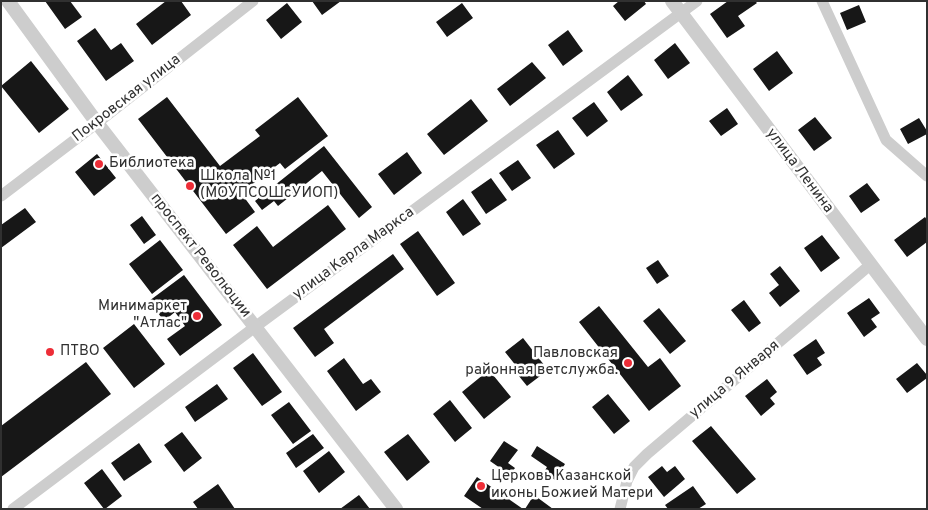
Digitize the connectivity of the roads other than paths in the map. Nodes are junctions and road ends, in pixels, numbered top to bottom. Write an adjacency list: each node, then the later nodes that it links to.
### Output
1 (8, 1): 7 (street, проспект Революции)
2 (252, 1): 7 (street, Покровская улица)
3 (672, 1): 6 (street, улица Ленина)
4 (697, 1): 6 (street, улица Карла Маркса)
5 (822, 1): 8 (street)
6 (681, 13): 10 (street, улица Ленина); 11 (street, улица Карла Маркса)
7 (97, 123): 9 (street, Покровская улица); 11 (street, проспект Революции)
8 (927, 176)
9 (1, 196)
10 (870, 265): 12 (street, улица Ленина); 15 (street, улица 9 Января)
11 (255, 327): 13 (street, улица Карла Маркса); 14 (street, проспект Революции)
12 (927, 339)
13 (13, 509)
14 (396, 509)
15 (620, 509)

